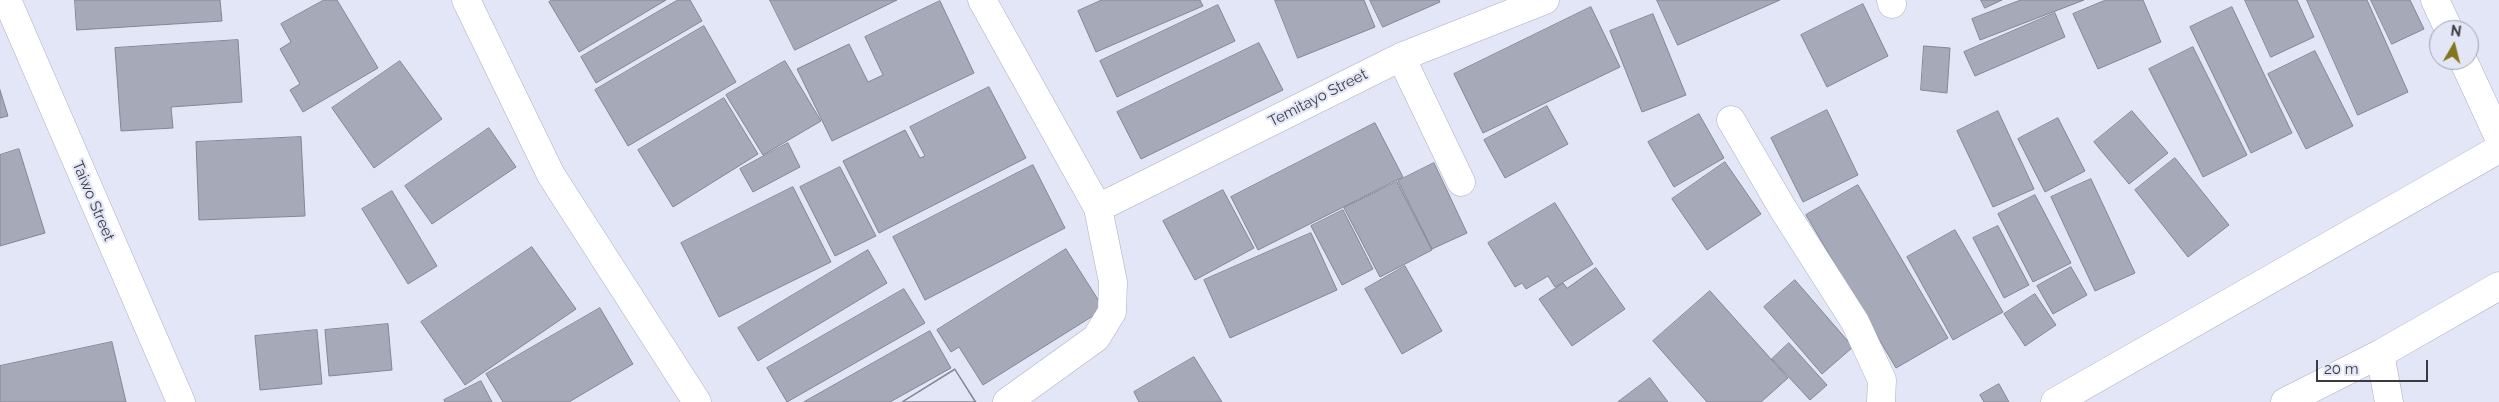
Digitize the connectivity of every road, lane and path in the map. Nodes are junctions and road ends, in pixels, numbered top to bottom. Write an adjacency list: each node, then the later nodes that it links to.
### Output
1 (7, 0): 16 (street, Taiwo Street)
2 (466, 0): 17 (street)
3 (982, 0): 13 (street)
4 (1544, 0): 7 (street, Temitayo Street)
5 (2436, 0): 6 (street)
6 (2445, 20)
7 (1401, 57): 12 (street); 13 (street, Temitayo Street)
8 (2468, 70): 10 (street)
9 (1731, 120): 19 (street)
10 (2499, 138)
11 (2499, 149): 20 (street)
12 (1461, 182)
13 (1098, 208): 18 (street)
14 (2499, 286): 15 (street)
15 (2380, 354): 21 (street); 22 (street)
16 (181, 402)
17 (697, 402)
18 (1007, 402)
19 (1881, 402)
20 (2055, 402)
21 (2285, 402)
22 (2389, 402)

